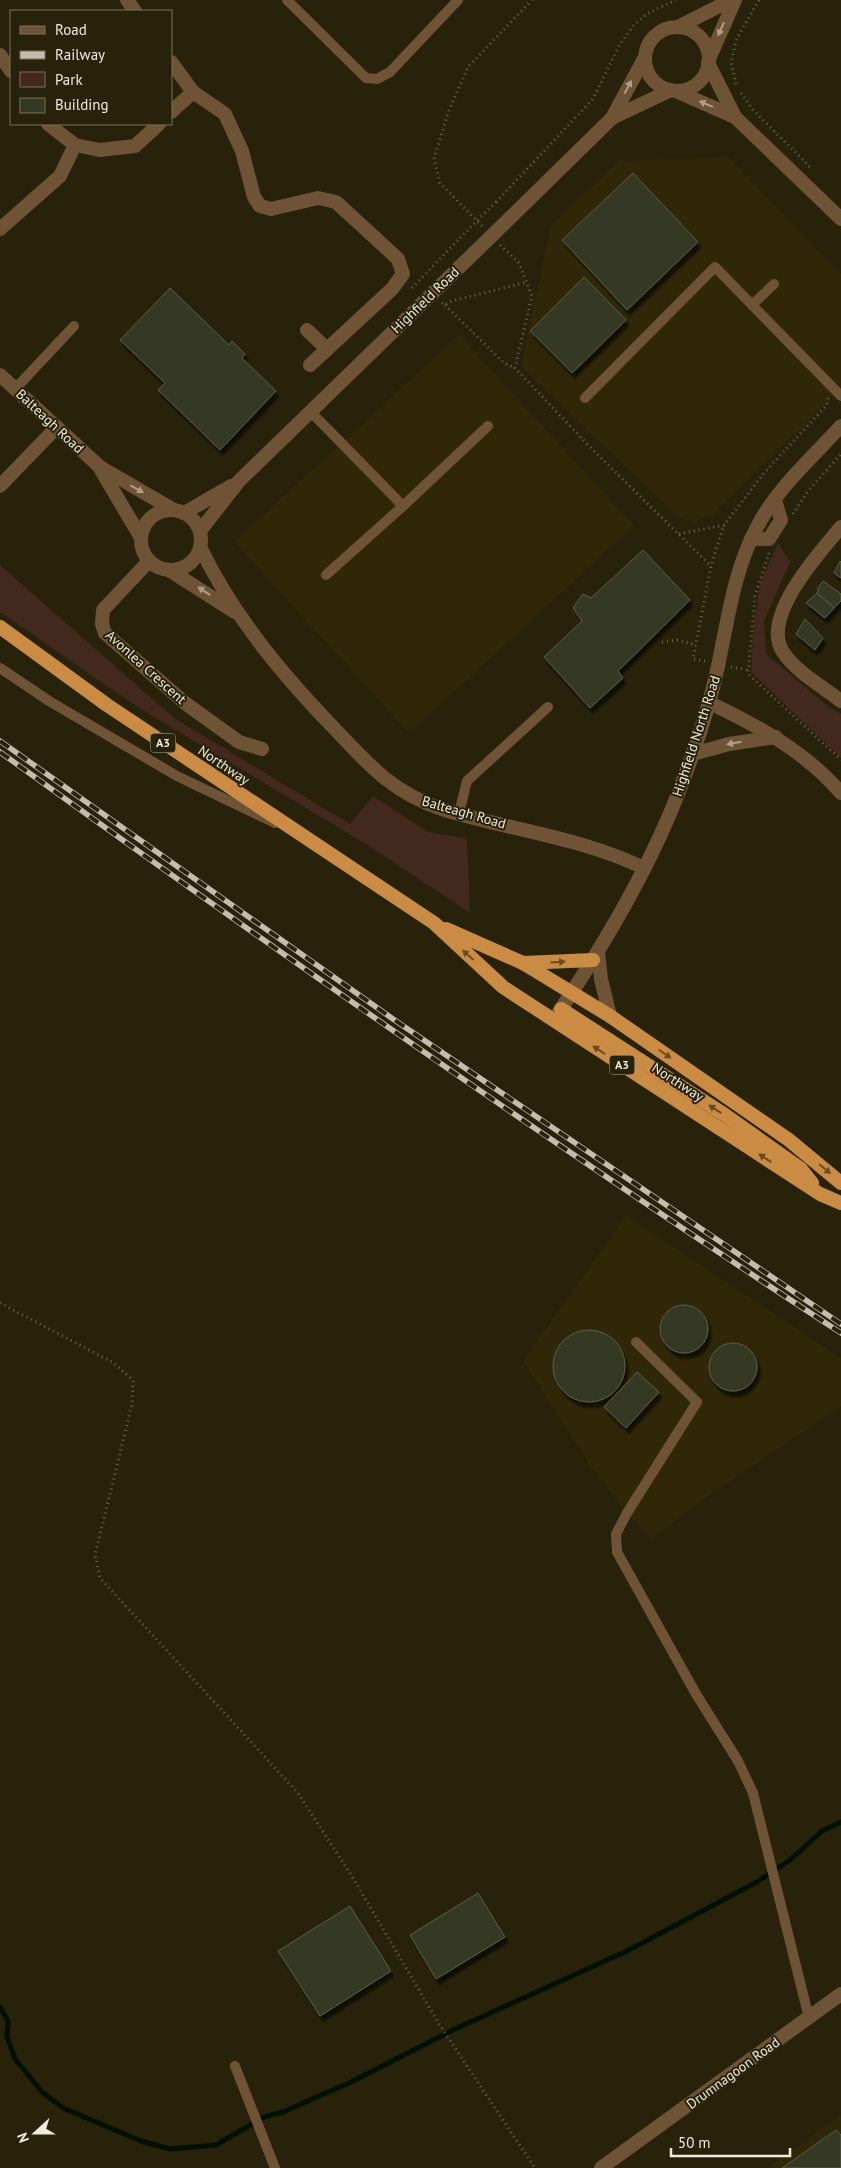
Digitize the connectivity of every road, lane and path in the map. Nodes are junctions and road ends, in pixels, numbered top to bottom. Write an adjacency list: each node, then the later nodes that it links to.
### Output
1 (126, 0): 8 (street)
2 (287, 0): 3 (lane)
3 (458, 0)
4 (532, 0): 26 (path)
5 (676, 0): 27 (path, bridge)
6 (733, 0): 9 (street, Highfield Road); 12 (street, Highfield Road, one-way to 12)
7 (759, 0): 23 (path)
8 (134, 10)
9 (678, 27): 11 (street, Highfield Road); 12 (street)
10 (0, 55): 14 (street)
11 (645, 57): 15 (street); 19 (street, Highfield Road, one-way to 11)
12 (708, 61): 15 (street, Highfield Road); 18 (street)
13 (172, 63): 16 (street)
14 (10, 70)
15 (674, 91): 18 (street, one-way to 15); 19 (street, Highfield Road)
16 (193, 92): 17 (street); 36 (street)
17 (172, 111)
18 (735, 117): 24 (street)
19 (612, 118): 31 (street, Highfield Road, bridge)
20 (49, 125): 22 (street)
21 (157, 125): 22 (street)
22 (75, 145): 25 (street)
23 (814, 170)
24 (841, 219)
25 (0, 229)
26 (486, 230)
27 (460, 238)
28 (499, 243): 29 (path)
29 (527, 282): 32 (path); 38 (path)
30 (774, 284): 33 (lane)
31 (428, 296): 32 (path); 44 (street, Highfield Road)
32 (445, 305): 38 (path)
33 (752, 306): 40 (lane); 43 (lane)
34 (74, 326): 41 (lane)
35 (307, 330): 36 (street)
36 (327, 350): 37 (street)
37 (310, 365)
38 (515, 368): 58 (path)
39 (0, 375): 41 (street, Balteagh Road)
40 (830, 385): 42 (lane); 55 (path)
41 (15, 389): 47 (street, Balteagh Road)
42 (841, 396)
43 (585, 398)
44 (310, 411): 50 (street, Highfield Road); 52 (lane)
45 (488, 426): 52 (lane)
46 (841, 426): 69 (street, Highfield North Road)
47 (56, 428): 49 (street, Balteagh Road); 51 (street)
48 (841, 454): 54 (path)
49 (100, 467): 53 (street, Balteagh Road, one-way to 53); 59 (street, Balteagh Road)
50 (239, 481): 53 (street, Highfield Road); 57 (street, Highfield Road)
51 (0, 486)
52 (403, 506): 64 (lane)
53 (179, 511): 57 (street); 59 (street)
54 (789, 521)
55 (724, 525): 58 (path); 62 (path)
56 (841, 527): 72 (street)
57 (200, 531): 60 (street)
58 (678, 534): 62 (path)
59 (140, 536): 61 (street)
60 (200, 548): 63 (street); 65 (street, Balteagh Road)
61 (149, 561): 63 (street); 76 (street, Avonlea Crescent)
62 (711, 566): 68 (path)
63 (170, 570): 65 (street, Balteagh Road, one-way to 63)
64 (326, 575)
65 (237, 614): 79 (street, Balteagh Road)
66 (0, 627): 80 (highway, Northway / A3)
67 (662, 642): 68 (path)
68 (696, 645): 69 (path)
69 (718, 664): 71 (path); 73 (street, Highfield North Road)
70 (0, 668): 80 (lane)
71 (749, 670)
72 (841, 700)
73 (710, 703): 75 (street); 77 (street, Highfield North Road)
74 (548, 706): 79 (lane)
75 (776, 737): 77 (street, one-way to 77); 78 (street)
76 (262, 749)
77 (693, 754): 81 (street, Highfield North Road)
78 (841, 793)
79 (459, 813): 81 (street, Balteagh Road)
80 (305, 838): 82 (highway, Northway / A3)
81 (644, 868): 83 (street, Highfield North Road)
82 (434, 924): 84 (highway, Northway / A3); 88 (highway, Northway / A3, one-way to 82)
83 (595, 955): 84 (highway, one-way to 83); 85 (street, Highfield North Road); 87 (street)
84 (523, 963): 85 (highway, Northway / A3)
85 (572, 992): 86 (street, Highfield North Road); 87 (highway, Northway / A3)
86 (561, 1009): 88 (street, Highfield North Road); 90 (highway, one-way to 86)
87 (610, 1016): 89 (highway, Northway / A3, one-way to 89)
88 (553, 1021): 90 (highway, Northway / A3, one-way to 88)
89 (841, 1183)
90 (820, 1194): 91 (highway, Northway / A3)
91 (841, 1203)
92 (0, 1303): 98 (path)
93 (636, 1342): 95 (lane)
94 (841, 1994): 95 (street, Drumnagoon Road)
95 (809, 2018): 99 (street, Drumnagoon Road)
96 (235, 2066): 97 (lane)
97 (275, 2168)
98 (535, 2168)
99 (601, 2168)

